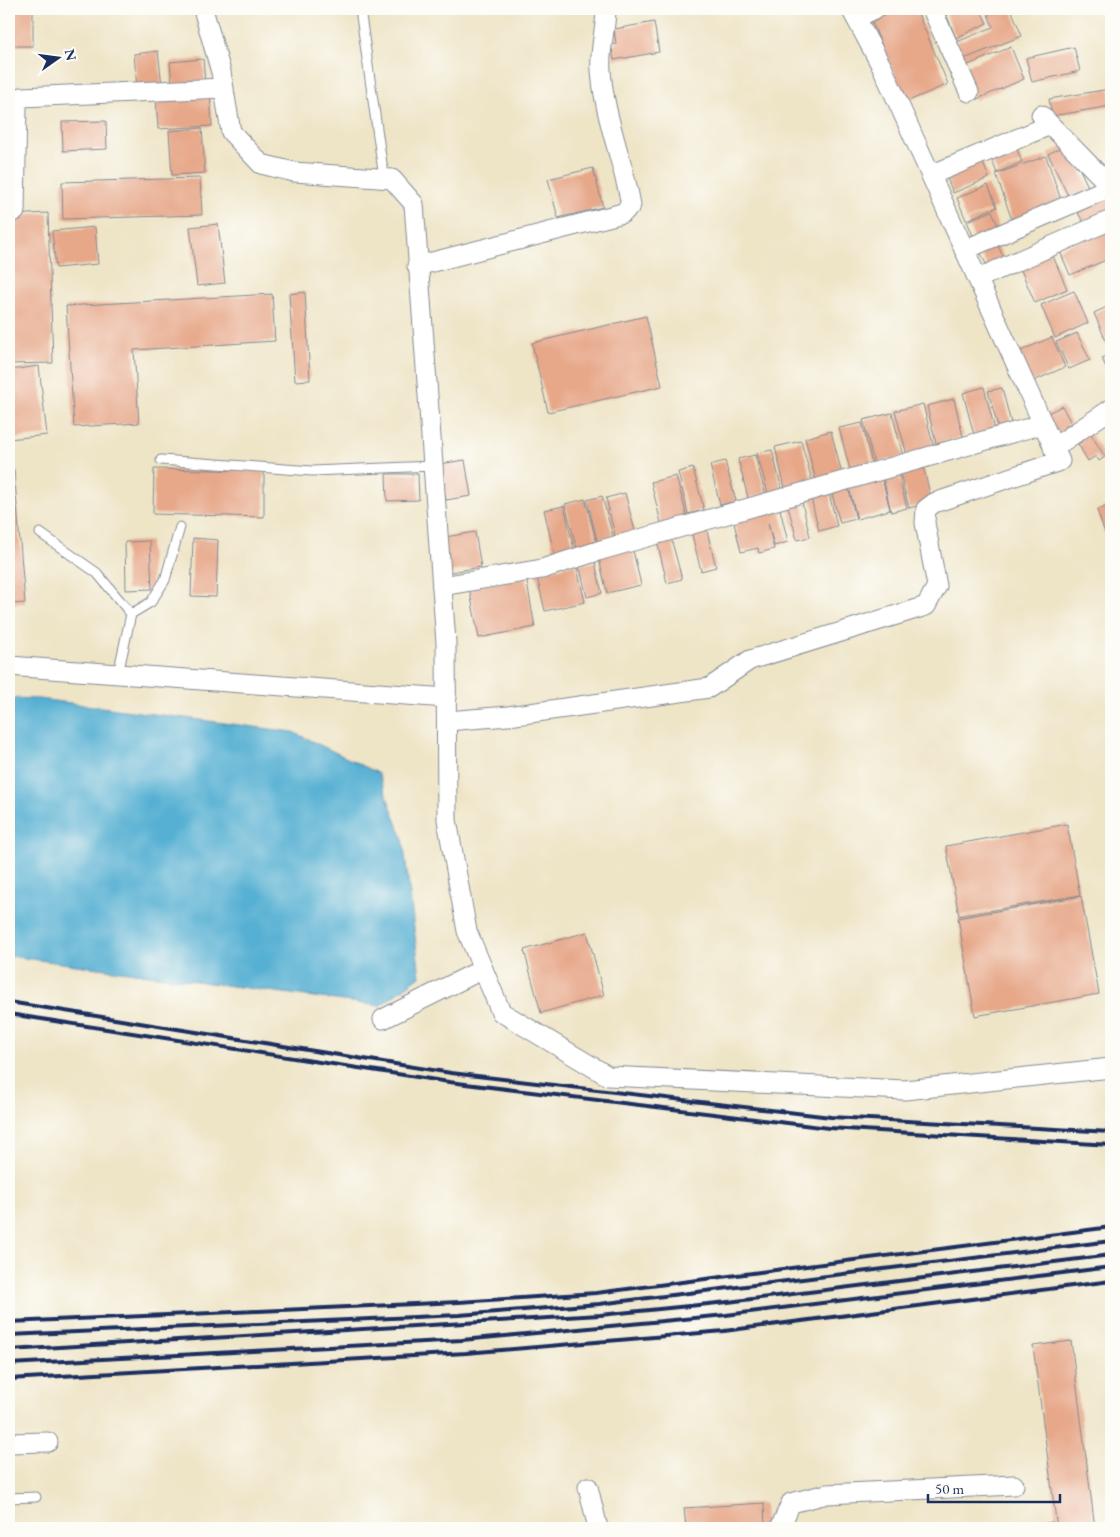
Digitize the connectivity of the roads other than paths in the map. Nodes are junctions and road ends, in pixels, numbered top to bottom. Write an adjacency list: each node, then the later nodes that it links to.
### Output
1 (203, 9): 7 (street)
2 (360, 9): 10 (lane)
3 (606, 9): 15 (street)
4 (875, 9): 6 (street)
5 (932, 9): 8 (street)
6 (853, 13): 9 (street)
7 (224, 88): 10 (street); 12 (street)
8 (969, 92)
9 (931, 175): 11 (street); 14 (street)
10 (384, 178): 15 (street)
11 (1111, 187): 14 (street)
12 (9, 213)
13 (1111, 220): 16 (street)
14 (964, 250): 16 (street)
15 (417, 266): 21 (street)
16 (979, 278): 18 (street)
17 (1111, 409): 19 (street)
18 (1043, 424): 19 (street); 24 (street)
19 (1053, 448): 29 (street)
20 (161, 460): 21 (lane)
21 (433, 466): 24 (street)
22 (180, 527): 25 (lane)
23 (40, 533): 25 (lane)
24 (442, 586): 28 (street)
25 (131, 614): 27 (lane)
26 (9, 666): 27 (street)
27 (118, 674): 28 (street)
28 (447, 698): 29 (street)
29 (447, 721): 30 (street)
30 (483, 969): 31 (street); 32 (street)
31 (383, 1019)
32 (1111, 1068)
33 (48, 1442): 34 (street)
34 (9, 1443)
35 (1014, 1485): 40 (street)
36 (588, 1487): 39 (street)
37 (36, 1497): 38 (lane)
38 (9, 1498)
39 (598, 1528)
40 (780, 1528)

